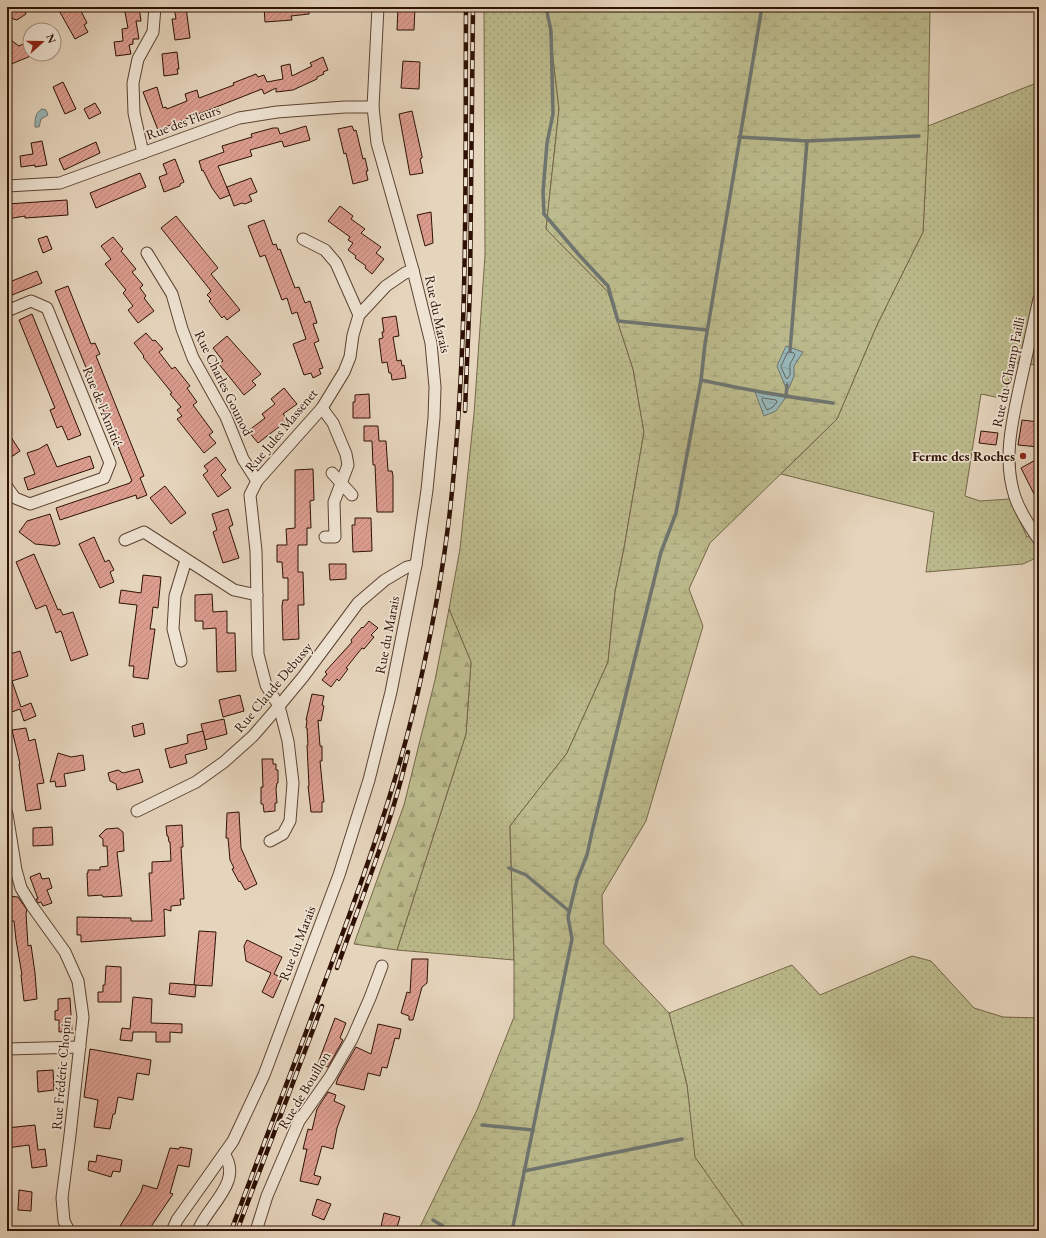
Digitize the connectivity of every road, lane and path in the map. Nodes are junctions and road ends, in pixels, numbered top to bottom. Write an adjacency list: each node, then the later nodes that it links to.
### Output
1 (155, 7): 4 (street)
2 (378, 7): 3 (street, Rue du Marais)
3 (373, 107): 4 (street, Rue des Fleurs); 8 (street, Rue du Marais)
4 (143, 153): 5 (street, Rue des Fleurs)
5 (7, 186)
6 (303, 239): 11 (street)
7 (147, 253): 14 (street, Rue Charles Gounod)
8 (413, 270): 11 (street, Rue Jules Massenet); 22 (street, Rue du Marais)
9 (1039, 299): 20 (street, Rue du Champ Failli)
10 (7, 310): 16 (street, Rue de l'Amitié)
11 (359, 315): 12 (street, Rue Jules Massenet)
12 (322, 408): 14 (street, Rue Jules Massenet); 15 (street)
13 (332, 473): 15 (street)
14 (257, 481): 23 (street, Rue Jules Massenet)
15 (341, 484): 17 (street); 18 (street)
16 (7, 487)
17 (352, 495)
18 (325, 537)
19 (125, 540): 21 (street)
20 (1039, 540)
21 (186, 560): 23 (street); 24 (street)
22 (416, 566): 25 (street, Rue Claude Debussy); 33 (street, Rue du Marais)
23 (257, 595): 25 (street, Rue Jules Massenet)
24 (181, 662)
25 (279, 706): 26 (street, Rue Claude Debussy); 29 (street, Rue Jules Massenet)
26 (137, 811)
27 (7, 814): 28 (street, Rue Frédéric Chopin)
28 (8, 835): 31 (street, Rue Frédéric Chopin)
29 (270, 841)
30 (382, 966): 37 (street, Rue de Bouillon)
31 (80, 1047): 32 (street); 34 (street, Rue Frédéric Chopin)
32 (7, 1049)
33 (224, 1154): 35 (street, Rue du Marais); 36 (street)
34 (69, 1231)
35 (172, 1231)
36 (198, 1231)
37 (256, 1231)

